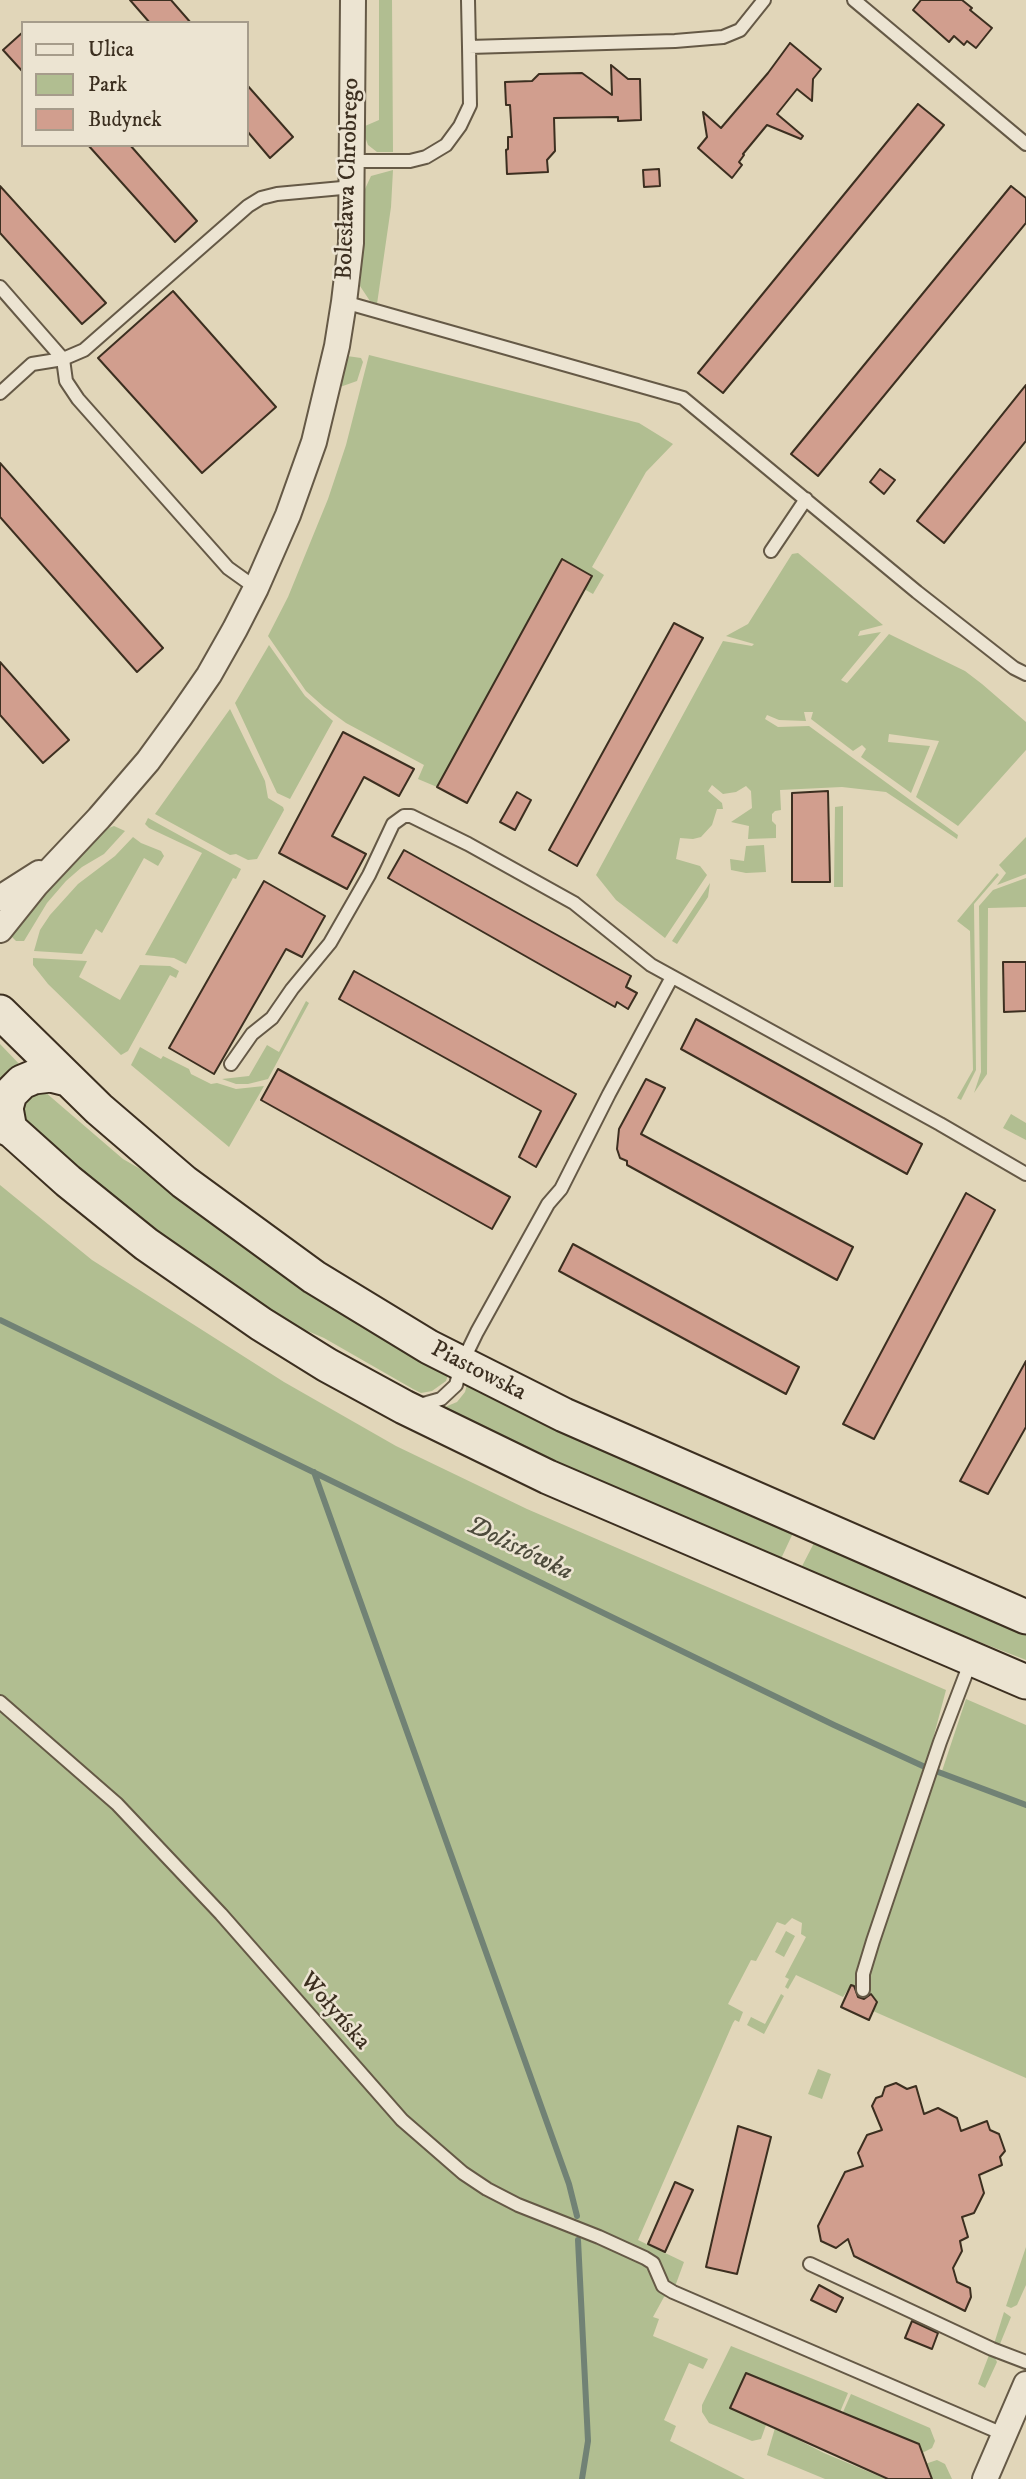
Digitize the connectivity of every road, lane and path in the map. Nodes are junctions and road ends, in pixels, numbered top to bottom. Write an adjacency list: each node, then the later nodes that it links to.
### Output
1 (353, 0): 7 (street, Bolesława Chrobrego)
2 (468, 0): 5 (lane)
3 (764, 0): 5 (lane)
4 (854, 0): 6 (lane)
5 (469, 47): 7 (lane)
6 (1026, 144)
7 (353, 161): 8 (street, Bolesława Chrobrego)
8 (353, 187): 10 (street, Bolesława Chrobrego); 11 (lane)
9 (0, 287): 11 (lane)
10 (344, 302): 13 (lane); 15 (street, Bolesława Chrobrego)
11 (63, 359): 12 (lane); 15 (lane)
12 (0, 393)
13 (806, 499): 14 (lane); 16 (lane)
14 (771, 551)
15 (256, 588): 17 (street, Bolesława Chrobrego)
16 (1026, 674)
17 (55, 864): 18 (street, Bolesława Chrobrego); 19 (street, Bolesława Chrobrego)
18 (0, 898)
19 (0, 930)
20 (672, 976): 22 (lane); 25 (lane); 26 (lane)
21 (0, 1012): 23 (main road, Piastowska)
22 (231, 1065)
23 (67, 1079): 24 (main road); 26 (main road, Piastowska)
24 (5, 1125): 27 (main road)
25 (1026, 1174)
26 (461, 1365): 27 (lane); 28 (main road, Piastowska)
27 (404, 1407): 29 (main road)
28 (1026, 1617)
29 (972, 1658): 30 (main road); 32 (lane)
30 (1026, 1682)
31 (0, 1702): 36 (lane, Wołyńska)
32 (863, 1990)
33 (810, 2264): 34 (lane)
34 (1026, 2362)
35 (1026, 2384): 36 (street)
36 (1013, 2426): 37 (street)
37 (985, 2479)

